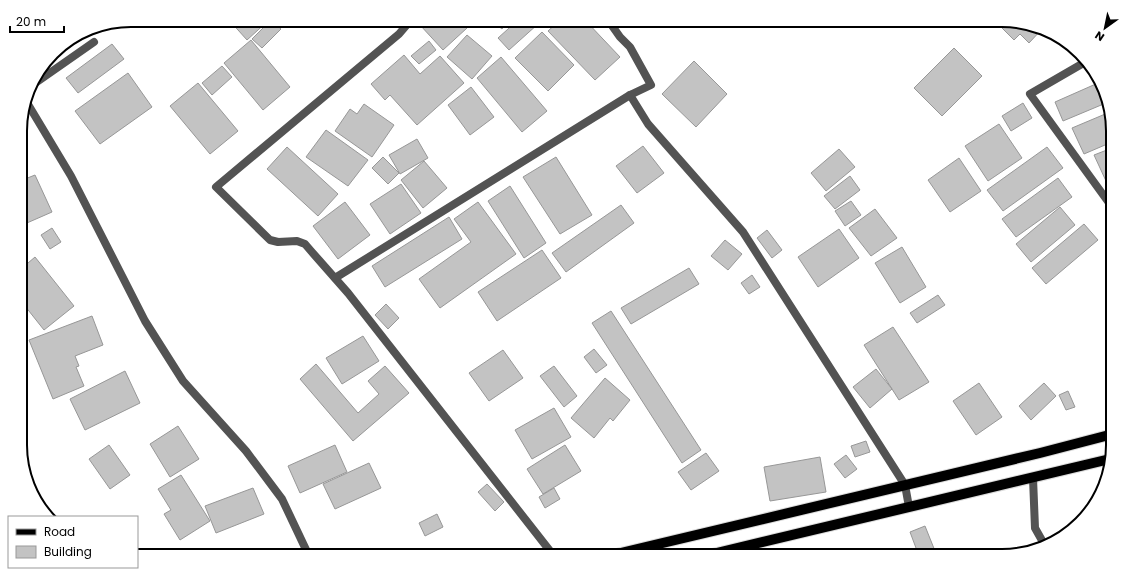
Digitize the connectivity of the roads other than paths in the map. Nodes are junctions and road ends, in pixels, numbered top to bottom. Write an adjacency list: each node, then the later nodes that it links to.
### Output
1 (405, 27): 9 (street)
2 (613, 27): 6 (street)
3 (94, 42): 5 (street)
4 (1081, 65): 8 (street)
5 (42, 78)
6 (630, 96): 9 (street); 13 (street)
7 (30, 108): 16 (street)
8 (1106, 199)
9 (335, 278): 17 (street)
10 (1106, 436): 13 (main road)
11 (1104, 460): 12 (main road)
12 (1033, 478): 14 (main road); 15 (street)
13 (905, 486): 14 (street); 18 (main road)
14 (909, 507): 19 (main road)
15 (1042, 540)
16 (307, 549)
17 (548, 549)
18 (638, 549)
19 (733, 549)

